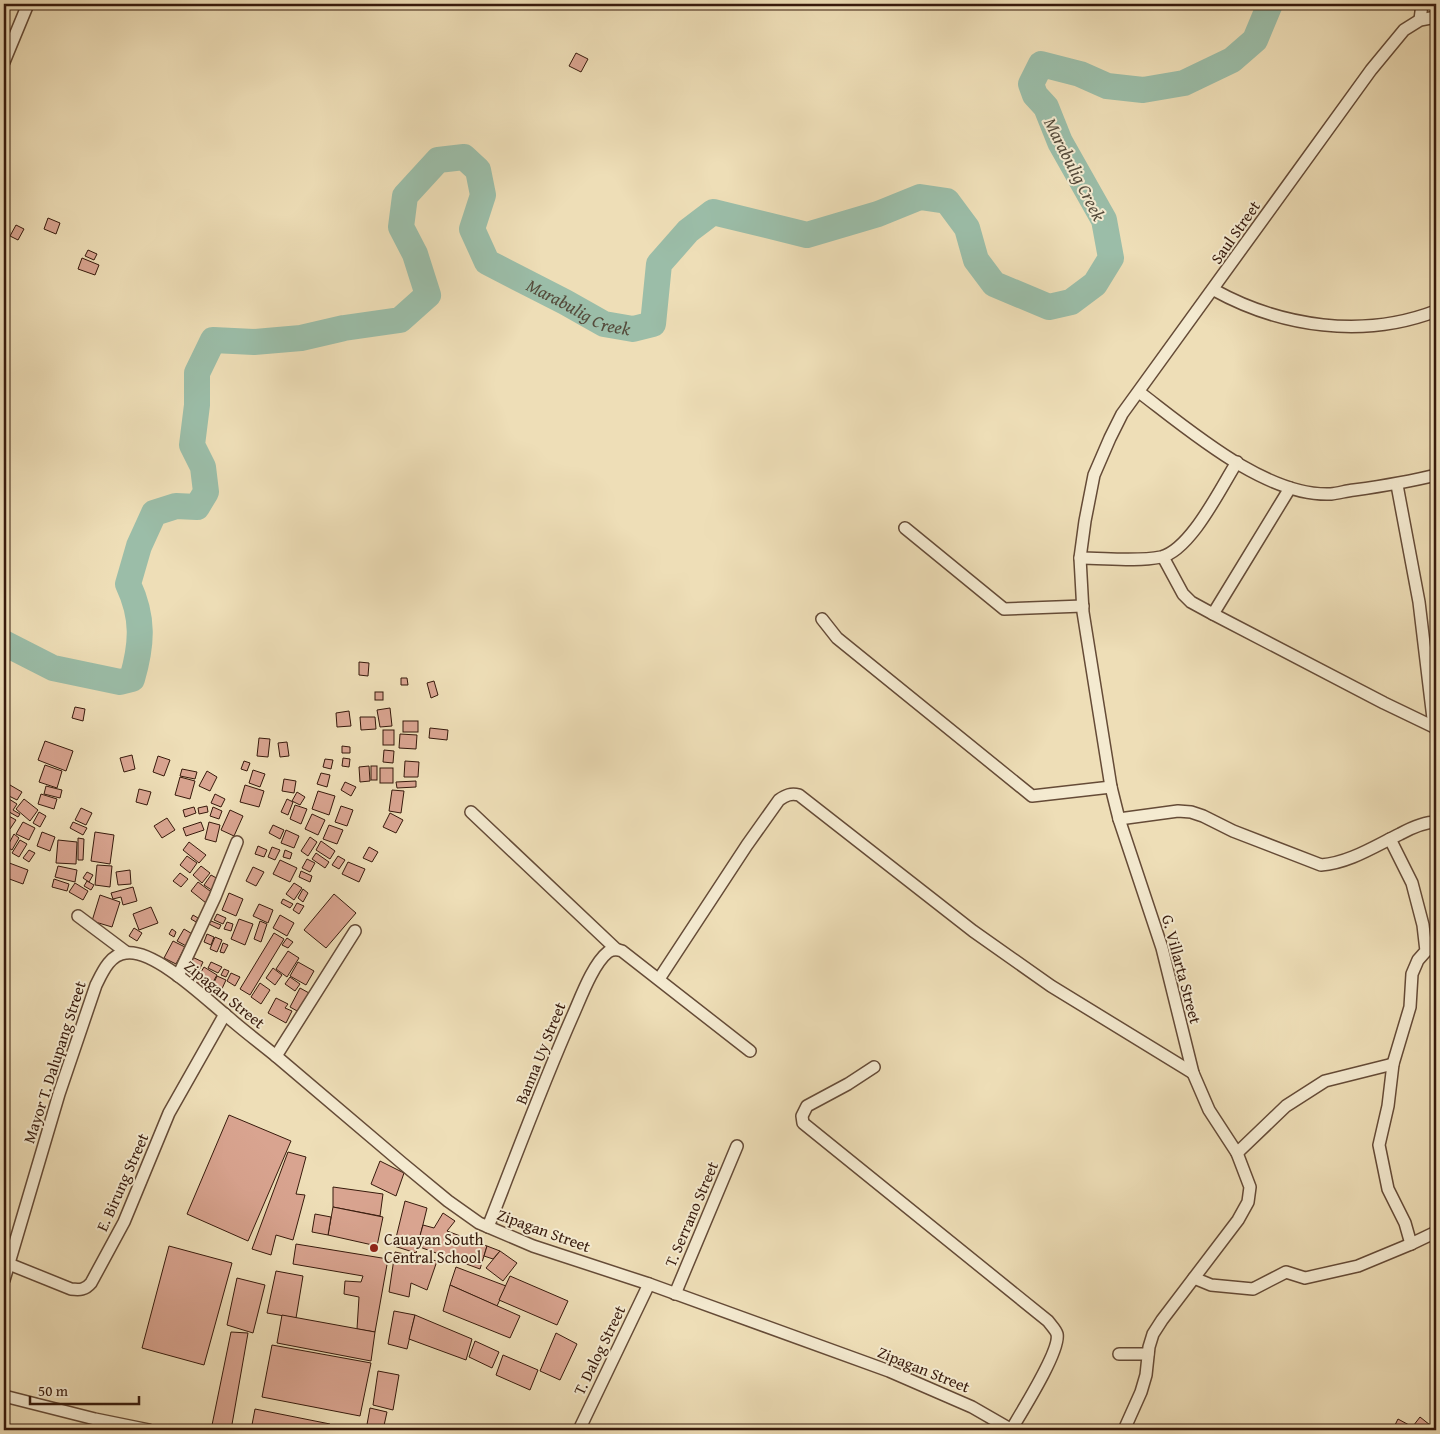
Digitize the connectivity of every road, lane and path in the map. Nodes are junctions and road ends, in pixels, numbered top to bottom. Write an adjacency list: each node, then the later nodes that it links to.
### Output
1 (28, 4): 5 (street)
2 (1422, 4): 4 (street)
3 (1436, 17): 4 (street)
4 (1420, 20): 6 (street, Saul Street)
5 (4, 62)
6 (1214, 290): 7 (street); 8 (street, Saul Street)
7 (1436, 311)
8 (1139, 392): 9 (street); 10 (street, Saul Street)
9 (1237, 462): 13 (street); 15 (street)
10 (1094, 475): 16 (street, G. Villarta Street)
11 (1436, 475): 12 (street)
12 (1397, 485): 13 (street); 20 (street)
13 (1290, 488): 18 (street)
14 (905, 528): 17 (street)
15 (1163, 556): 16 (street); 18 (street)
16 (1080, 558): 17 (street, G. Villarta Street)
17 (1083, 606): 21 (street, G. Villarta Street)
18 (1213, 614): 20 (street)
19 (822, 619): 21 (street)
20 (1435, 728)
21 (1111, 787): 23 (street, G. Villarta Street)
22 (471, 812): 29 (street)
23 (1119, 819): 25 (street); 38 (street, G. Villarta Street)
24 (1436, 822): 25 (street)
25 (1390, 839): 36 (street)
26 (237, 842): 31 (street)
27 (78, 916): 30 (street, Zipagan Street)
28 (356, 931): 35 (street)
29 (616, 949): 32 (street); 41 (street, Banna Uy Street)
30 (126, 952): 31 (street, Zipagan Street); 44 (street, Mayor T. Dalupang Street)
31 (178, 976): 33 (street, Zipagan Street)
32 (659, 979): 34 (street); 38 (street)
33 (225, 1014): 35 (street, Zipagan Street); 44 (street, E. Birung Street)
34 (750, 1051)
35 (276, 1056): 41 (street, Zipagan Street)
36 (1393, 1064): 40 (street); 43 (street)
37 (874, 1067): 54 (street)
38 (1193, 1073): 40 (street, G. Villarta Street)
39 (737, 1146): 48 (street, T. Serrano Street)
40 (1237, 1153): 45 (street, G. Villarta Street)
41 (488, 1227): 47 (street, Zipagan Street)
42 (1436, 1232): 43 (street)
43 (1411, 1244): 45 (street)
44 (9, 1264): 46 (street, Mayor T. Dalupang Street)
45 (1194, 1278): 50 (street, G. Villarta Street)
46 (4, 1280)
47 (649, 1284): 48 (street, Zipagan Street); 53 (street, T. Dalog Street)
48 (676, 1294): 54 (street, Zipagan Street)
49 (1119, 1354): 50 (street)
50 (1148, 1354): 55 (street, G. Villarta Street)
51 (4, 1396): 52 (street)
52 (149, 1430)
53 (579, 1430)
54 (1012, 1430)
55 (1124, 1430)

